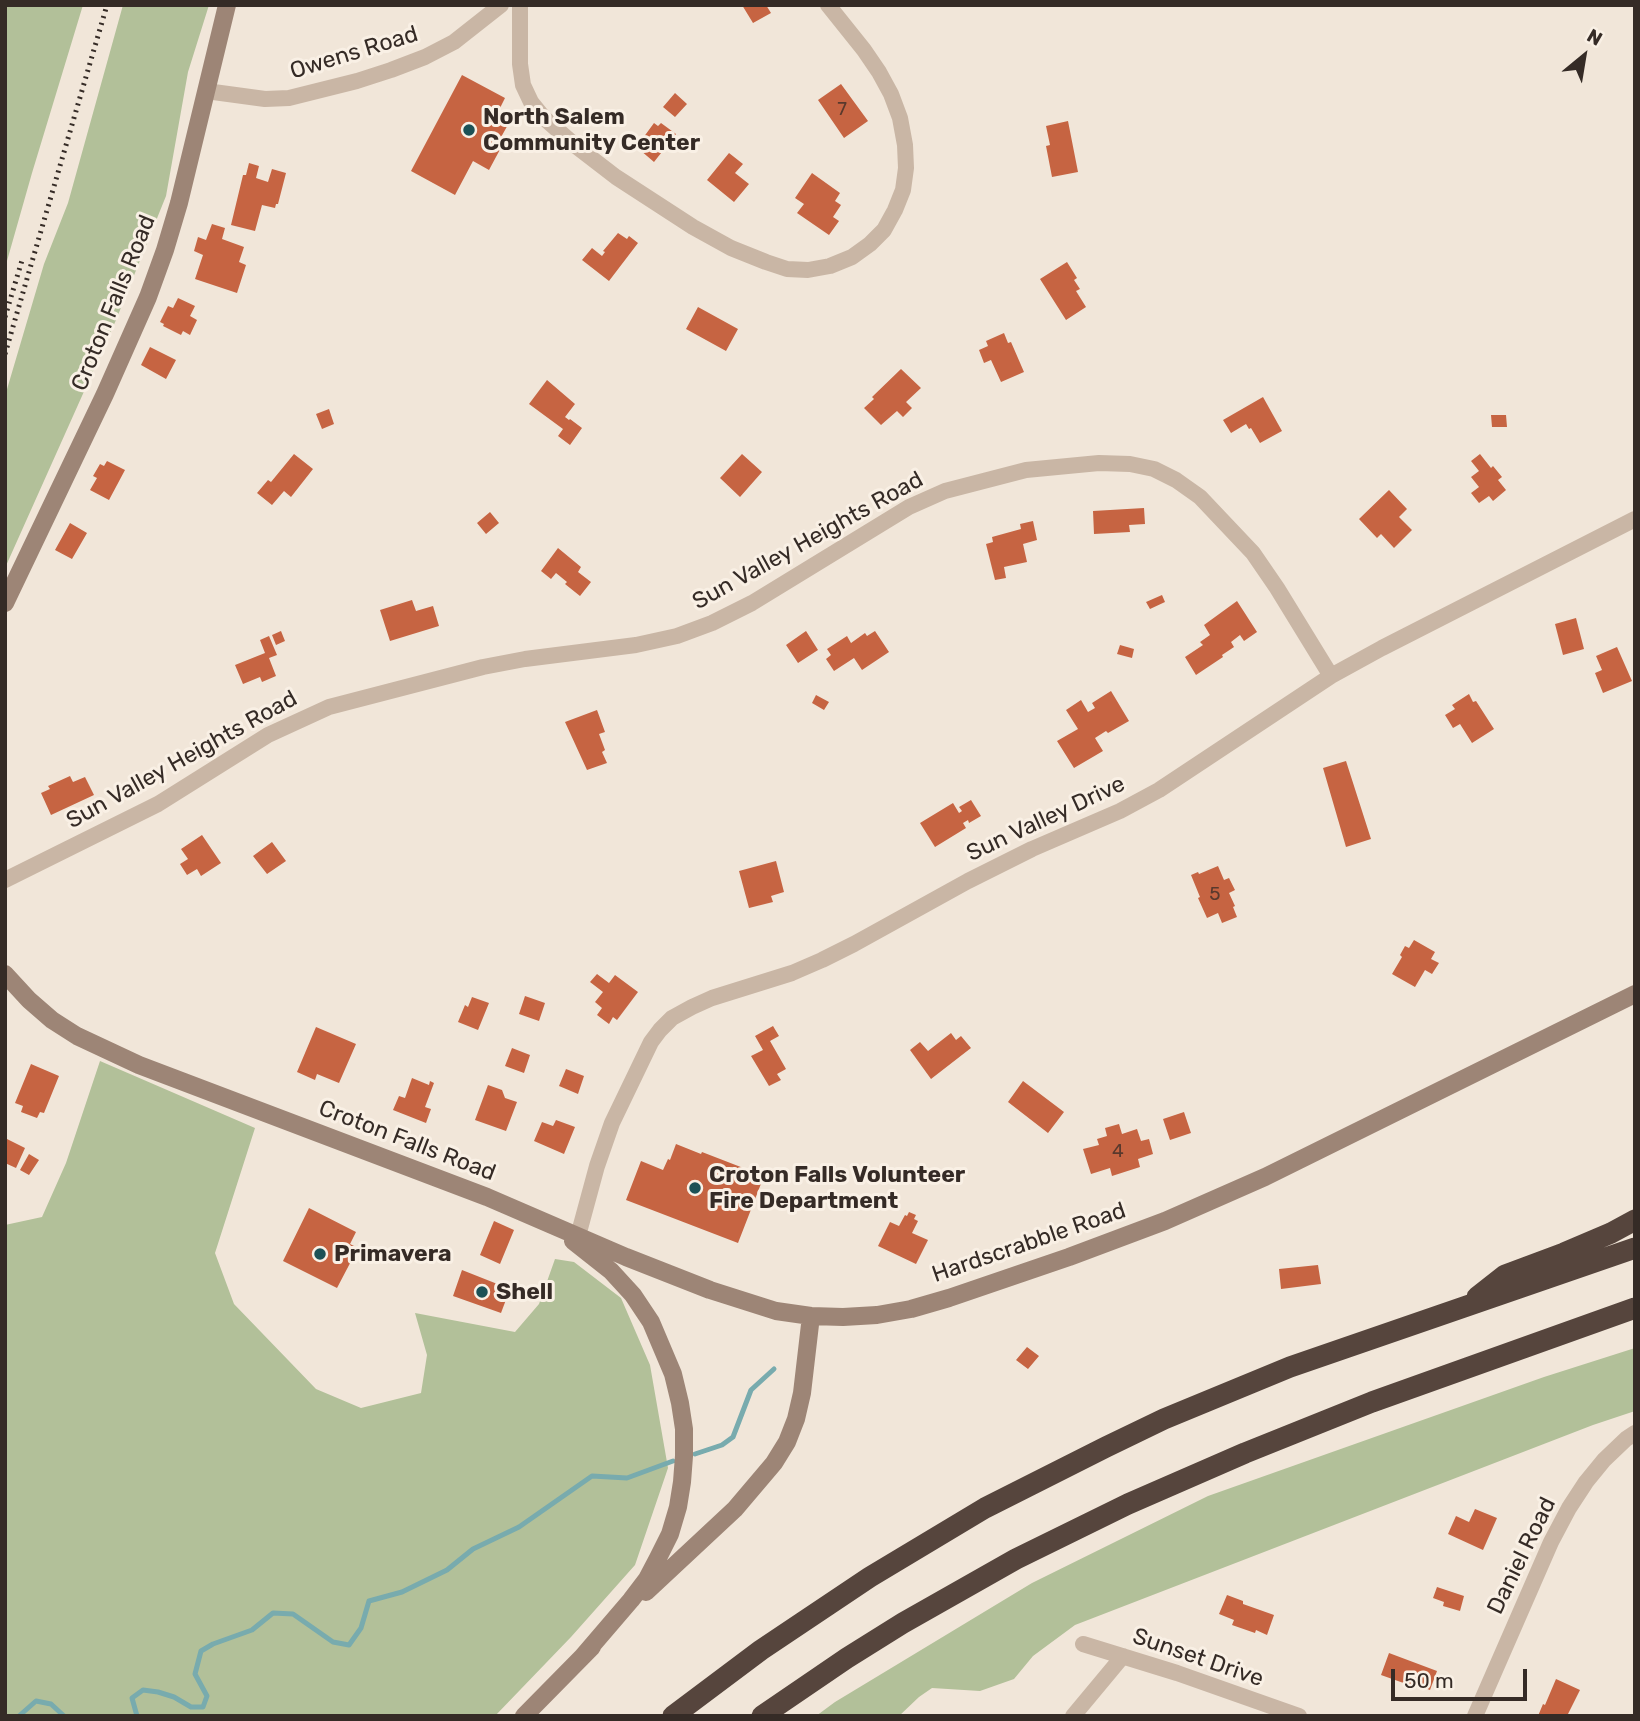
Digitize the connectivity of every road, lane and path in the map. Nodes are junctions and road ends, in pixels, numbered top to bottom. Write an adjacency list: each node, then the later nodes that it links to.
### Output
1 (226, 5): 5 (main road, Croton Falls Road)
2 (501, 5): 5 (street, Owens Road)
3 (520, 5): 4 (street)
4 (828, 5)
5 (206, 91): 7 (main road, Croton Falls Road)
6 (1635, 519): 8 (street, Sun Valley Drive)
7 (5, 603)
8 (1331, 676): 9 (street, Sun Valley Heights Road); 14 (street, Sun Valley Drive)
9 (5, 880)
10 (5, 974): 12 (main road, Croton Falls Road)
11 (1635, 994): 18 (main road, Hardscrabble Road)
12 (542, 1219): 14 (main road, Croton Falls Road); 21 (main road)
13 (1635, 1220): 16 (highway)
14 (578, 1236): 18 (main road, Croton Falls Road)
15 (1635, 1248): 16 (highway)
16 (1463, 1308): 24 (highway)
17 (1635, 1308): 25 (highway)
18 (811, 1316): 21 (main road)
19 (1635, 1433): 28 (street, Daniel Road)
20 (1083, 1644): 22 (street, Sunset Drive)
21 (583, 1656): 23 (main road)
22 (1123, 1656): 26 (street); 27 (street, Sunset Drive)
23 (524, 1716)
24 (673, 1716)
25 (762, 1716)
26 (1073, 1716)
27 (1299, 1716)
28 (1475, 1716)

